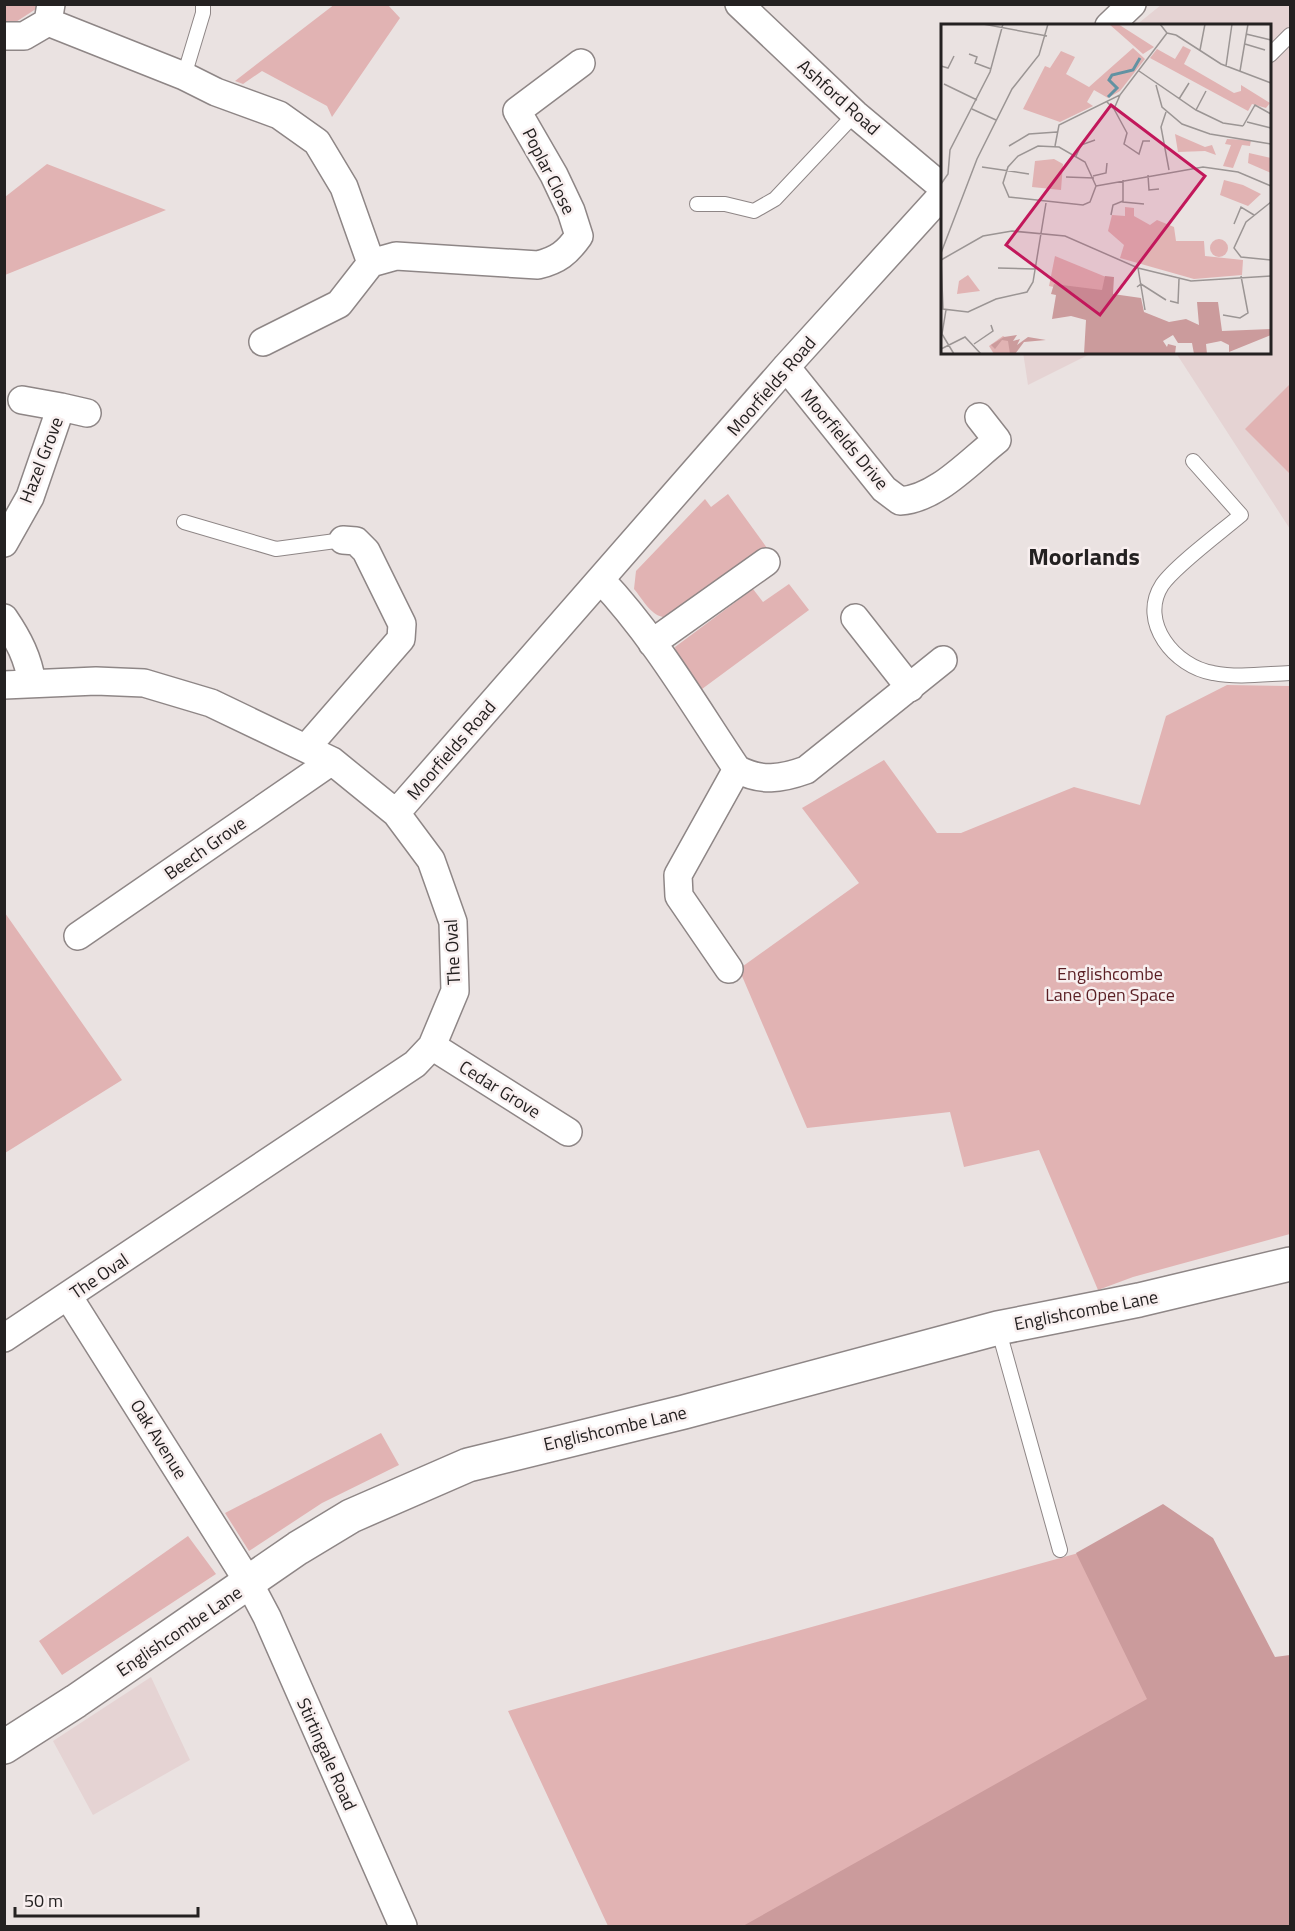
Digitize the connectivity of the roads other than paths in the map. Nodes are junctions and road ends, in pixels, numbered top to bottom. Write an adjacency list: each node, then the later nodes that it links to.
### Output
1 (203, 4): 10 (lane)
2 (739, 4): 11 (street, Ashford Road)
3 (1132, 4): 5 (street)
4 (49, 13): 7 (street); 10 (street)
5 (1111, 24)
6 (1290, 35): 8 (lane)
7 (4, 36)
8 (1271, 53)
9 (581, 63): 15 (street, Poplar Close)
10 (184, 76): 15 (street)
11 (855, 114): 12 (street, Ashford Road); 14 (lane)
12 (941, 185)
13 (941, 196): 17 (street, Moorfields Road)
14 (697, 204)
15 (371, 263): 16 (street)
16 (263, 342)
17 (786, 367): 19 (street, Moorfields Drive); 25 (street, Moorfields Road)
18 (22, 400): 23 (street, Hazel Grove)
19 (979, 417)
20 (1193, 461): 30 (lane)
21 (184, 522): 22 (lane)
22 (343, 540): 34 (street)
23 (4, 543)
24 (765, 562): 28 (street)
25 (601, 580): 28 (street); 37 (street, Moorfields Road)
26 (4, 618): 31 (street)
27 (855, 618): 33 (street)
28 (652, 643): 36 (street)
29 (943, 660): 33 (street)
30 (1290, 673)
31 (32, 683): 32 (street, The Oval); 34 (street, The Oval)
32 (4, 685)
33 (910, 688): 36 (street)
34 (308, 747): 35 (street, The Oval)
35 (332, 761): 37 (street, The Oval); 38 (street, Beech Grove)
36 (737, 769): 39 (street)
37 (396, 813): 40 (street, The Oval)
38 (78, 936)
39 (729, 969)
40 (432, 1046): 41 (street, Cedar Grove); 43 (street, The Oval)
41 (568, 1132)
42 (1290, 1264): 44 (street, Englishcombe Lane)
43 (69, 1296): 45 (street, The Oval); 47 (street, Oak Avenue)
44 (998, 1328): 46 (lane); 47 (street, Englishcombe Lane)
45 (4, 1338)
46 (1060, 1550)
47 (249, 1583): 48 (street, Englishcombe Lane); 49 (street, Stirtingale Road)
48 (4, 1747)
49 (403, 1926)

